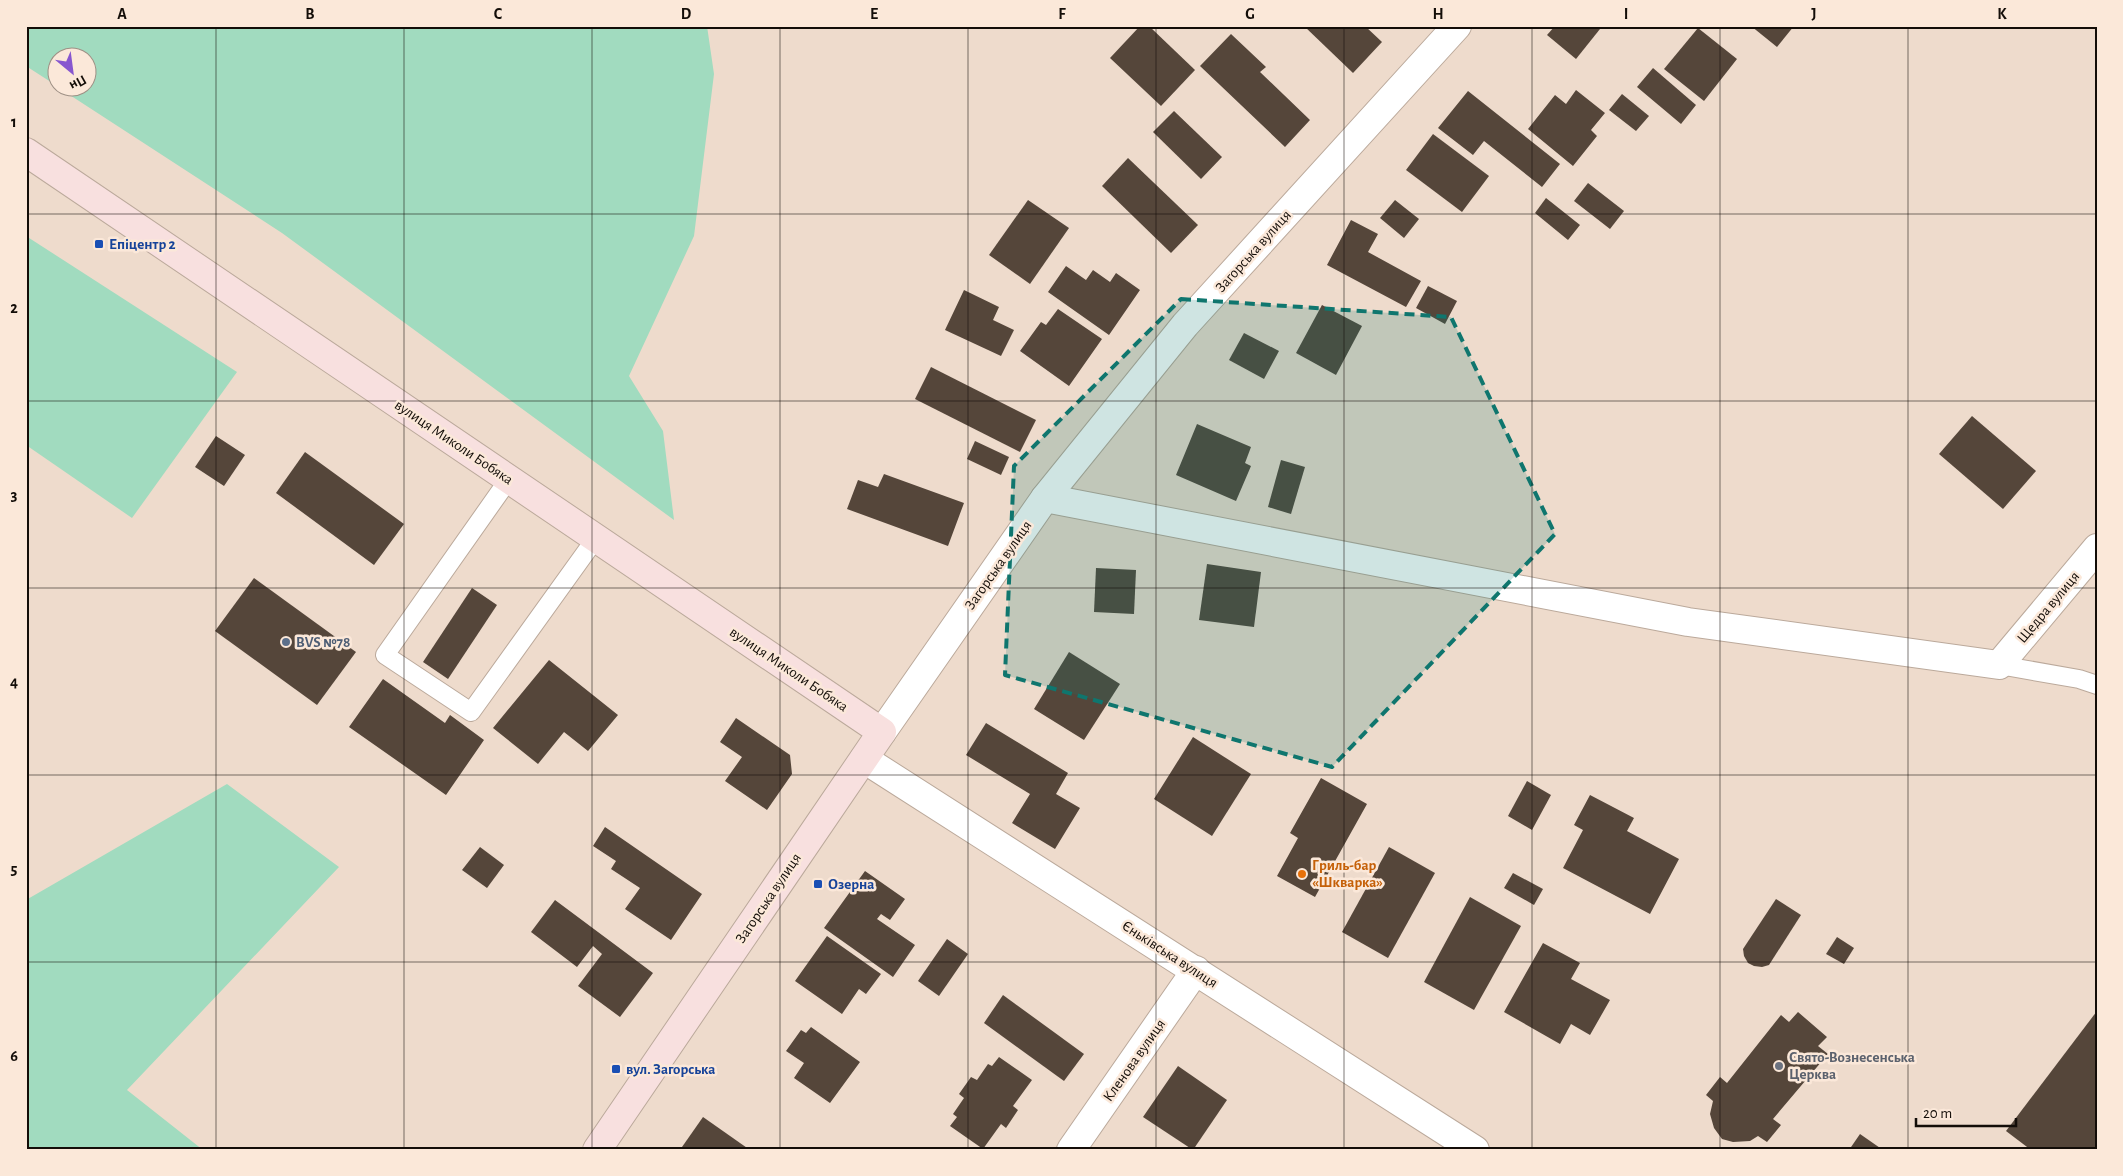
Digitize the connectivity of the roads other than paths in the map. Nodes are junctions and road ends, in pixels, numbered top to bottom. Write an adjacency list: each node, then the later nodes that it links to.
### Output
1 (1457, 26): 4 (street, Загорська вулиця)
2 (26, 152): 3 (street, вулиця Миколи Бобяка)
3 (509, 479): 5 (street, вулиця Миколи Бобяка); 5 (lane)
4 (1045, 498): 7 (street); 9 (street, Загорська вулиця)
5 (596, 538): 9 (street, вулиця Миколи Бобяка)
6 (2097, 548): 7 (street, Щедра вулиця)
7 (1999, 665): 8 (lane)
8 (2097, 685)
9 (882, 732): 10 (street, Загорська вулиця)
10 (864, 759): 11 (street, Єньківська вулиця); 12 (street, Загорська вулиця)
11 (1196, 970): 13 (street, Кленова вулиця); 14 (street, Єньківська вулиця)
12 (598, 1150)
13 (1071, 1150)
14 (1475, 1150)

